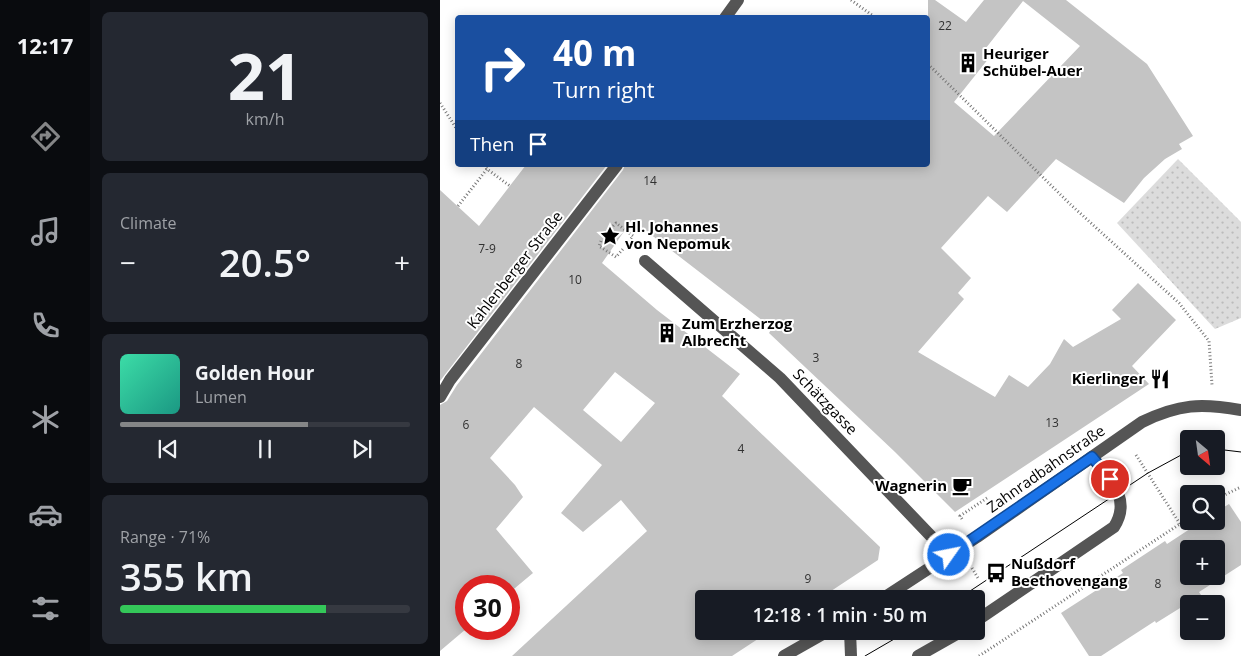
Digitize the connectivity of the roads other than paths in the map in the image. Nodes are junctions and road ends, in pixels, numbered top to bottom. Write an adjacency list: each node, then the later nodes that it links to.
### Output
1 (738, 0): 2 (street)
2 (727, 15)
3 (615, 167): 5 (street, Kahlenberger Straße)
4 (645, 261): 8 (street, Schätzgasse)
5 (440, 397)
6 (1241, 410): 7 (street, Zahnradbahnstraße)
7 (1092, 457): 8 (street, Zahnradbahnstraße); 10 (street)
8 (949, 555): 9 (street, Zahnradbahnstraße)
9 (896, 590)
10 (985, 615)
11 (812, 640): 14 (street)
12 (850, 640): 15 (street)
13 (946, 640): 16 (street)
14 (784, 656)
15 (851, 656)
16 (918, 656)

